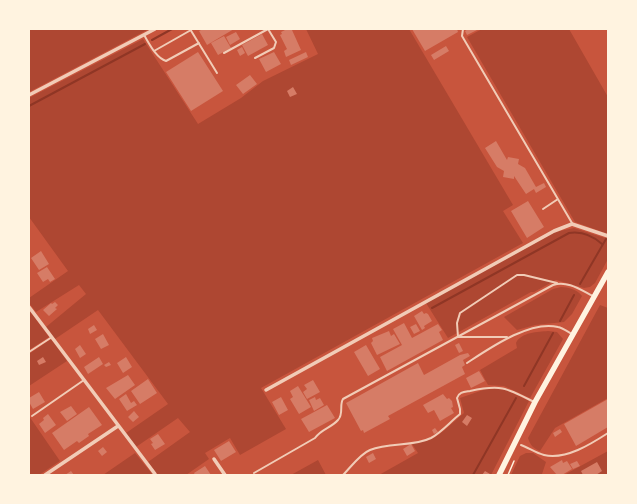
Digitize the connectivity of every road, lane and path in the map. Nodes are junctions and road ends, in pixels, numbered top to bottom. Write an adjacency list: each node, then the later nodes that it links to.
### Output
1 (155, 29): 5 (street)
2 (268, 29): 8 (lane); 9 (lane)
3 (463, 29): 12 (lane)
4 (191, 30): 6 (lane); 7 (lane)
5 (144, 35): 7 (lane); 11 (street)
6 (199, 43): 7 (lane); 10 (lane)
7 (154, 50)
8 (224, 53)
9 (255, 58)
10 (217, 73)
11 (29, 95)
12 (558, 199): 13 (lane); 14 (lane)
13 (543, 209)
14 (572, 224): 15 (street); 27 (street)
15 (608, 236)
16 (608, 272): 18 (main road)
17 (558, 283): 18 (lane); 22 (lane); 22 (lane)
18 (593, 296): 20 (main road)
19 (29, 306): 21 (street)
20 (572, 334): 23 (lane); 28 (main road)
21 (52, 337): 24 (lane); 26 (street)
22 (458, 337): 23 (lane); 34 (lane)
23 (507, 337): 25 (lane)
24 (29, 352)
25 (467, 363)
26 (84, 380): 29 (lane); 30 (street)
27 (266, 390)
28 (535, 402): 38 (lane); 39 (main road)
29 (32, 416)
30 (118, 426): 35 (street); 36 (street)
31 (608, 433): 32 (lane)
32 (521, 444)
33 (214, 459): 37 (street)
34 (254, 473)
35 (155, 474)
36 (45, 475)
37 (225, 475)
38 (343, 475)
39 (500, 475)

